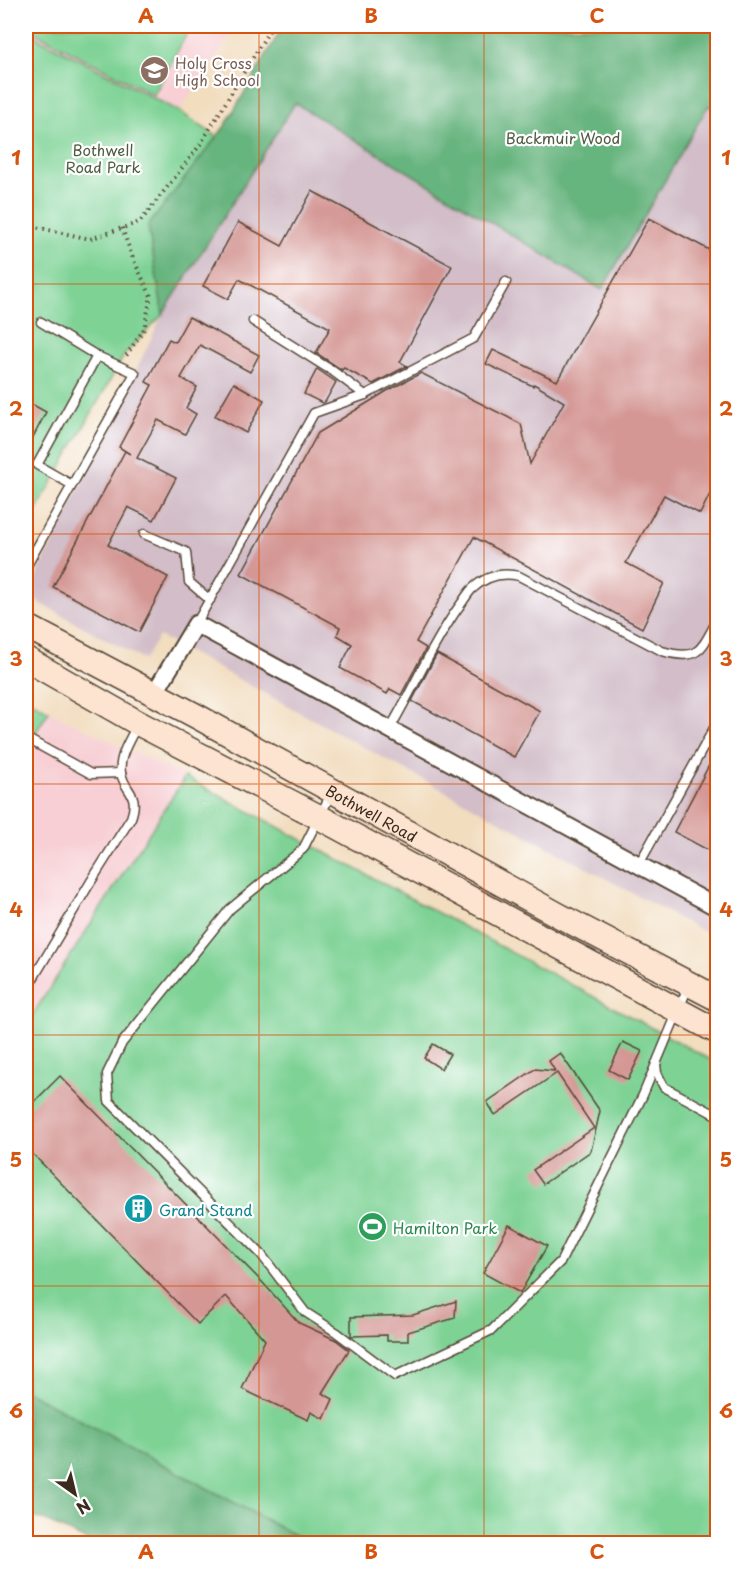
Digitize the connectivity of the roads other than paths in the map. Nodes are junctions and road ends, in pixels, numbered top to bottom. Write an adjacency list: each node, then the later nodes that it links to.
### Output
1 (506, 282): 5 (lane)
2 (253, 321): 5 (lane)
3 (41, 322): 4 (lane)
4 (97, 356): 6 (lane); 6 (lane)
5 (365, 395): 9 (lane)
6 (72, 485): 8 (lane)
7 (144, 534): 9 (lane)
8 (26, 567)
9 (210, 600): 11 (lane)
10 (717, 619): 17 (lane)
11 (196, 624): 14 (street); 17 (street)
12 (26, 626): 14 (main road, Bothwell Road)
13 (26, 659): 16 (main road, Bothwell Road)
14 (154, 694): 16 (main road); 20 (main road, Bothwell Road)
15 (717, 721): 22 (lane)
16 (138, 723): 19 (lane); 21 (main road, Bothwell Road)
17 (389, 729): 22 (street)
18 (26, 738): 19 (lane)
19 (121, 773): 25 (lane)
20 (332, 792): 21 (lane); 24 (main road, Bothwell Road)
21 (319, 817): 27 (main road, Bothwell Road); 29 (lane)
22 (638, 866): 23 (street)
23 (717, 908)
24 (689, 984): 26 (main road, Bothwell Road); 27 (lane)
25 (26, 985)
26 (717, 999)
27 (677, 1010): 28 (main road, Bothwell Road); 29 (lane)
28 (717, 1032)
29 (656, 1064): 30 (lane)
30 (717, 1116)

